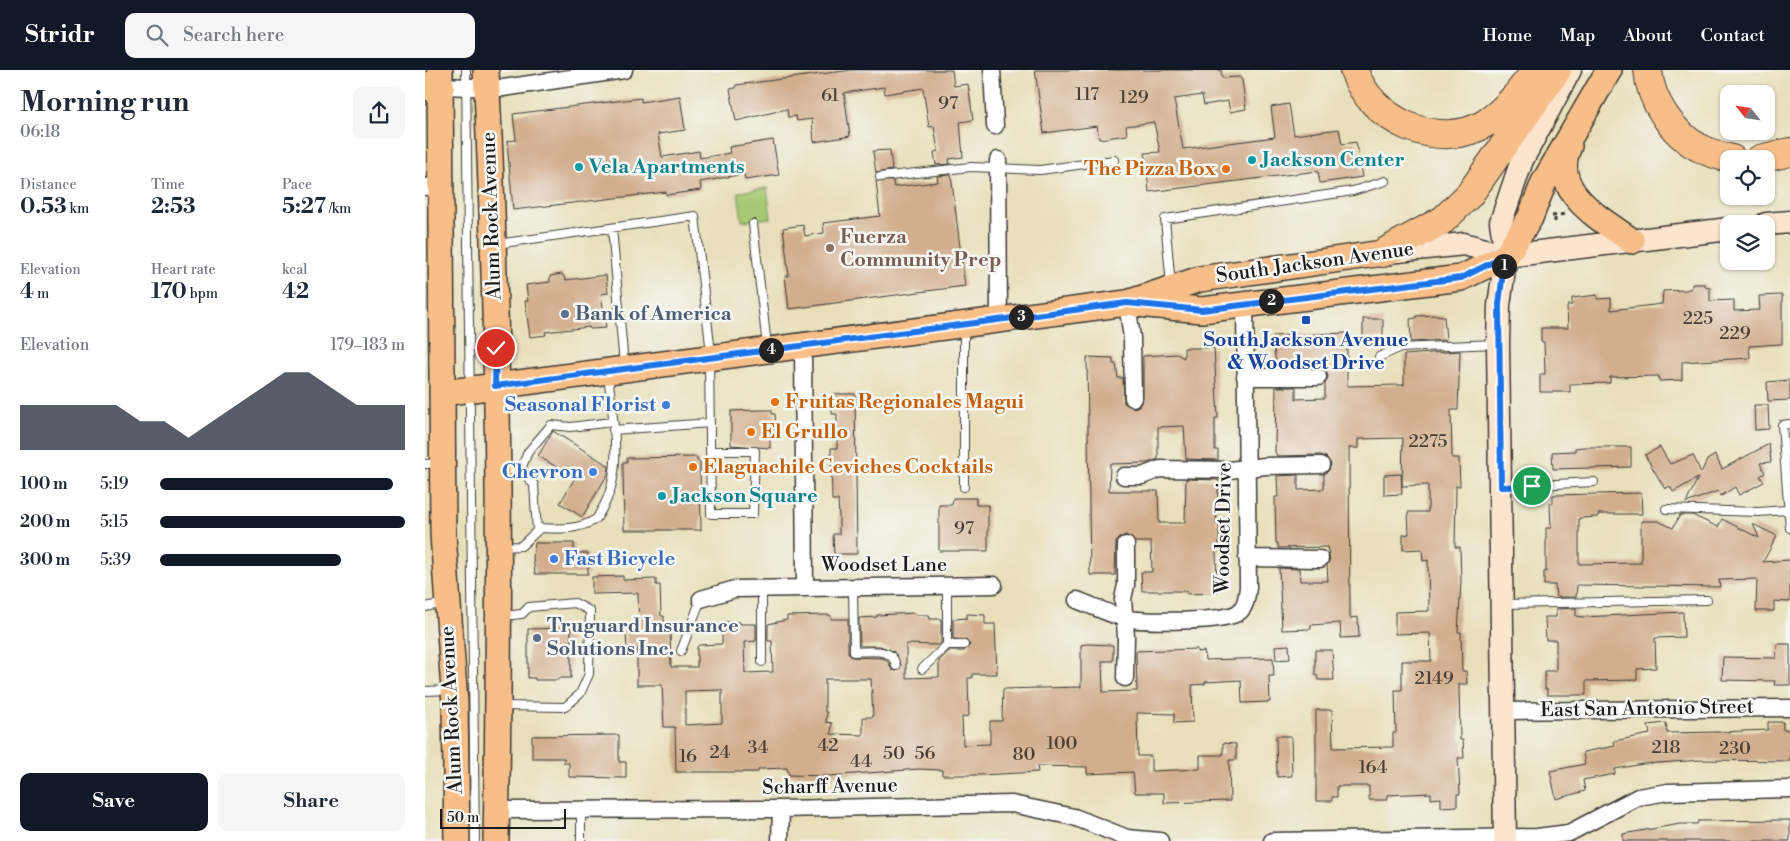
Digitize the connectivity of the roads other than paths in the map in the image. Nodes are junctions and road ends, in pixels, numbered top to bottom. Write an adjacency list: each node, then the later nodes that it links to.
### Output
1 (466, 70): 12 (lane, Alum Rock Avenue)
2 (623, 70): 10 (street)
3 (992, 70): 14 (street)
4 (1354, 70): 5 (highway)
5 (1535, 70)
6 (1557, 70): 30 (highway)
7 (1570, 70): 31 (main road)
8 (1609, 70): 13 (main road)
9 (1648, 70): 16 (highway)
10 (575, 73): 12 (street)
11 (435, 80): 12 (street); 20 (main road, Alum Rock Avenue)
12 (480, 81): 29 (main road, Alum Rock Avenue); 46 (lane, Alum Rock Avenue)
13 (1587, 107): 28 (main road); 31 (main road)
14 (995, 126)
15 (1790, 152): 17 (highway)
16 (1720, 155)
17 (1775, 156)
18 (1113, 160): 19 (lane)
19 (998, 163): 21 (lane); 35 (street)
20 (435, 174): 47 (main road, Alum Rock Avenue)
21 (880, 178)
22 (1385, 181): 32 (lane)
23 (1790, 222): 24 (main road)
24 (1775, 223)
25 (753, 224): 39 (lane)
26 (613, 228): 29 (lane); 40 (lane); 42 (lane)
27 (1720, 230): 28 (main road, South Jackson Avenue)
28 (1632, 241): 31 (main road, South Jackson Avenue)
29 (494, 244): 45 (main road, Alum Rock Avenue)
30 (1383, 252): 31 (main road, South Jackson Avenue); 32 (main road, South Jackson Avenue)
31 (1505, 256): 34 (main road, South Jackson Avenue); 37 (main road)
32 (1171, 288): 33 (main road, South Jackson Avenue)
33 (1127, 303): 34 (main road, South Jackson Avenue); 35 (main road, South Jackson Avenue); 48 (street)
34 (1245, 305): 43 (street, Woodset Drive)
35 (999, 320): 36 (main road, South Jackson Avenue)
36 (964, 325): 38 (main road, South Jackson Avenue); 59 (lane)
37 (1498, 344): 41 (lane); 60 (main road)
38 (803, 346): 39 (main road, South Jackson Avenue); 70 (street, Woodset Lane)
39 (768, 350): 40 (main road, South Jackson Avenue)
40 (710, 358): 42 (main road, South Jackson Avenue); 49 (lane)
41 (1379, 358)
42 (616, 370): 45 (main road, South Jackson Avenue); 51 (lane)
43 (1245, 377): 44 (street); 55 (street, Woodset Drive)
44 (1318, 377)
45 (495, 386): 46 (main road, South Jackson Avenue); 56 (main road, Alum Rock Avenue)
46 (469, 390): 47 (main road, South Jackson Avenue); 100 (lane, Alum Rock Avenue)
47 (434, 394): 53 (main road, Alum Rock Avenue)
48 (1133, 398)
49 (710, 423): 51 (lane); 52 (lane)
50 (1790, 424): 62 (lane)
51 (613, 426): 56 (lane); 64 (lane)
52 (711, 451): 52 (lane)
53 (434, 464): 78 (main road, Alum Rock Avenue)
54 (1321, 465): 55 (street)
55 (1246, 468): 57 (street); 67 (street, Woodset Drive)
56 (510, 470): 64 (lane); 66 (main road, Alum Rock Avenue)
57 (1124, 476)
58 (1594, 482): 60 (lane)
59 (965, 487)
60 (1501, 487): 77 (main road)
61 (1666, 509): 62 (lane)
62 (1787, 510): 63 (lane)
63 (1790, 528)
64 (537, 530): 66 (lane)
65 (1127, 546): 80 (street)
66 (499, 547): 79 (main road, Alum Rock Avenue)
67 (1247, 558): 68 (street); 80 (street, Woodset Drive)
68 (1320, 560)
69 (994, 585): 72 (street, Woodset Lane)
70 (805, 586): 71 (street, Woodset Lane); 73 (street)
71 (853, 586): 72 (street, Woodset Lane); 85 (lane)
72 (947, 586): 82 (lane)
73 (762, 588): 74 (street); 84 (lane)
74 (701, 599): 83 (lane)
75 (1077, 600): 80 (street, Woodset Drive)
76 (1707, 600): 77 (lane)
77 (1503, 604): 92 (main road)
78 (436, 605): 88 (main road, Alum Rock Avenue)
79 (500, 616): 90 (main road, Alum Rock Avenue); 90 (lane)
80 (1125, 618): 87 (street)
81 (964, 645): 82 (lane)
82 (947, 646): 86 (lane)
83 (681, 651)
84 (762, 662)
85 (896, 666)
86 (922, 669)
87 (1125, 678)
88 (454, 690): 89 (lane); 99 (main road, Alum Rock Avenue)
89 (425, 691)
90 (499, 706): 95 (main road, Alum Rock Avenue)
91 (1790, 708): 92 (street, East San Antonio Street)
92 (1504, 711): 98 (main road)
93 (1790, 790): 98 (street)
94 (781, 809): 96 (street, Scharff Avenue); 97 (street, Scharff Avenue); 103 (street)
95 (496, 810): 96 (street, Scharff Avenue); 101 (main road, Alum Rock Avenue)
96 (581, 810): 102 (lane)
97 (1126, 839): 104 (street, Scharff Avenue)
98 (1505, 839): 105 (street)
99 (457, 841)
100 (475, 841)
101 (496, 841)
102 (581, 841)
103 (780, 841)
104 (1160, 841)
105 (1272, 841)

